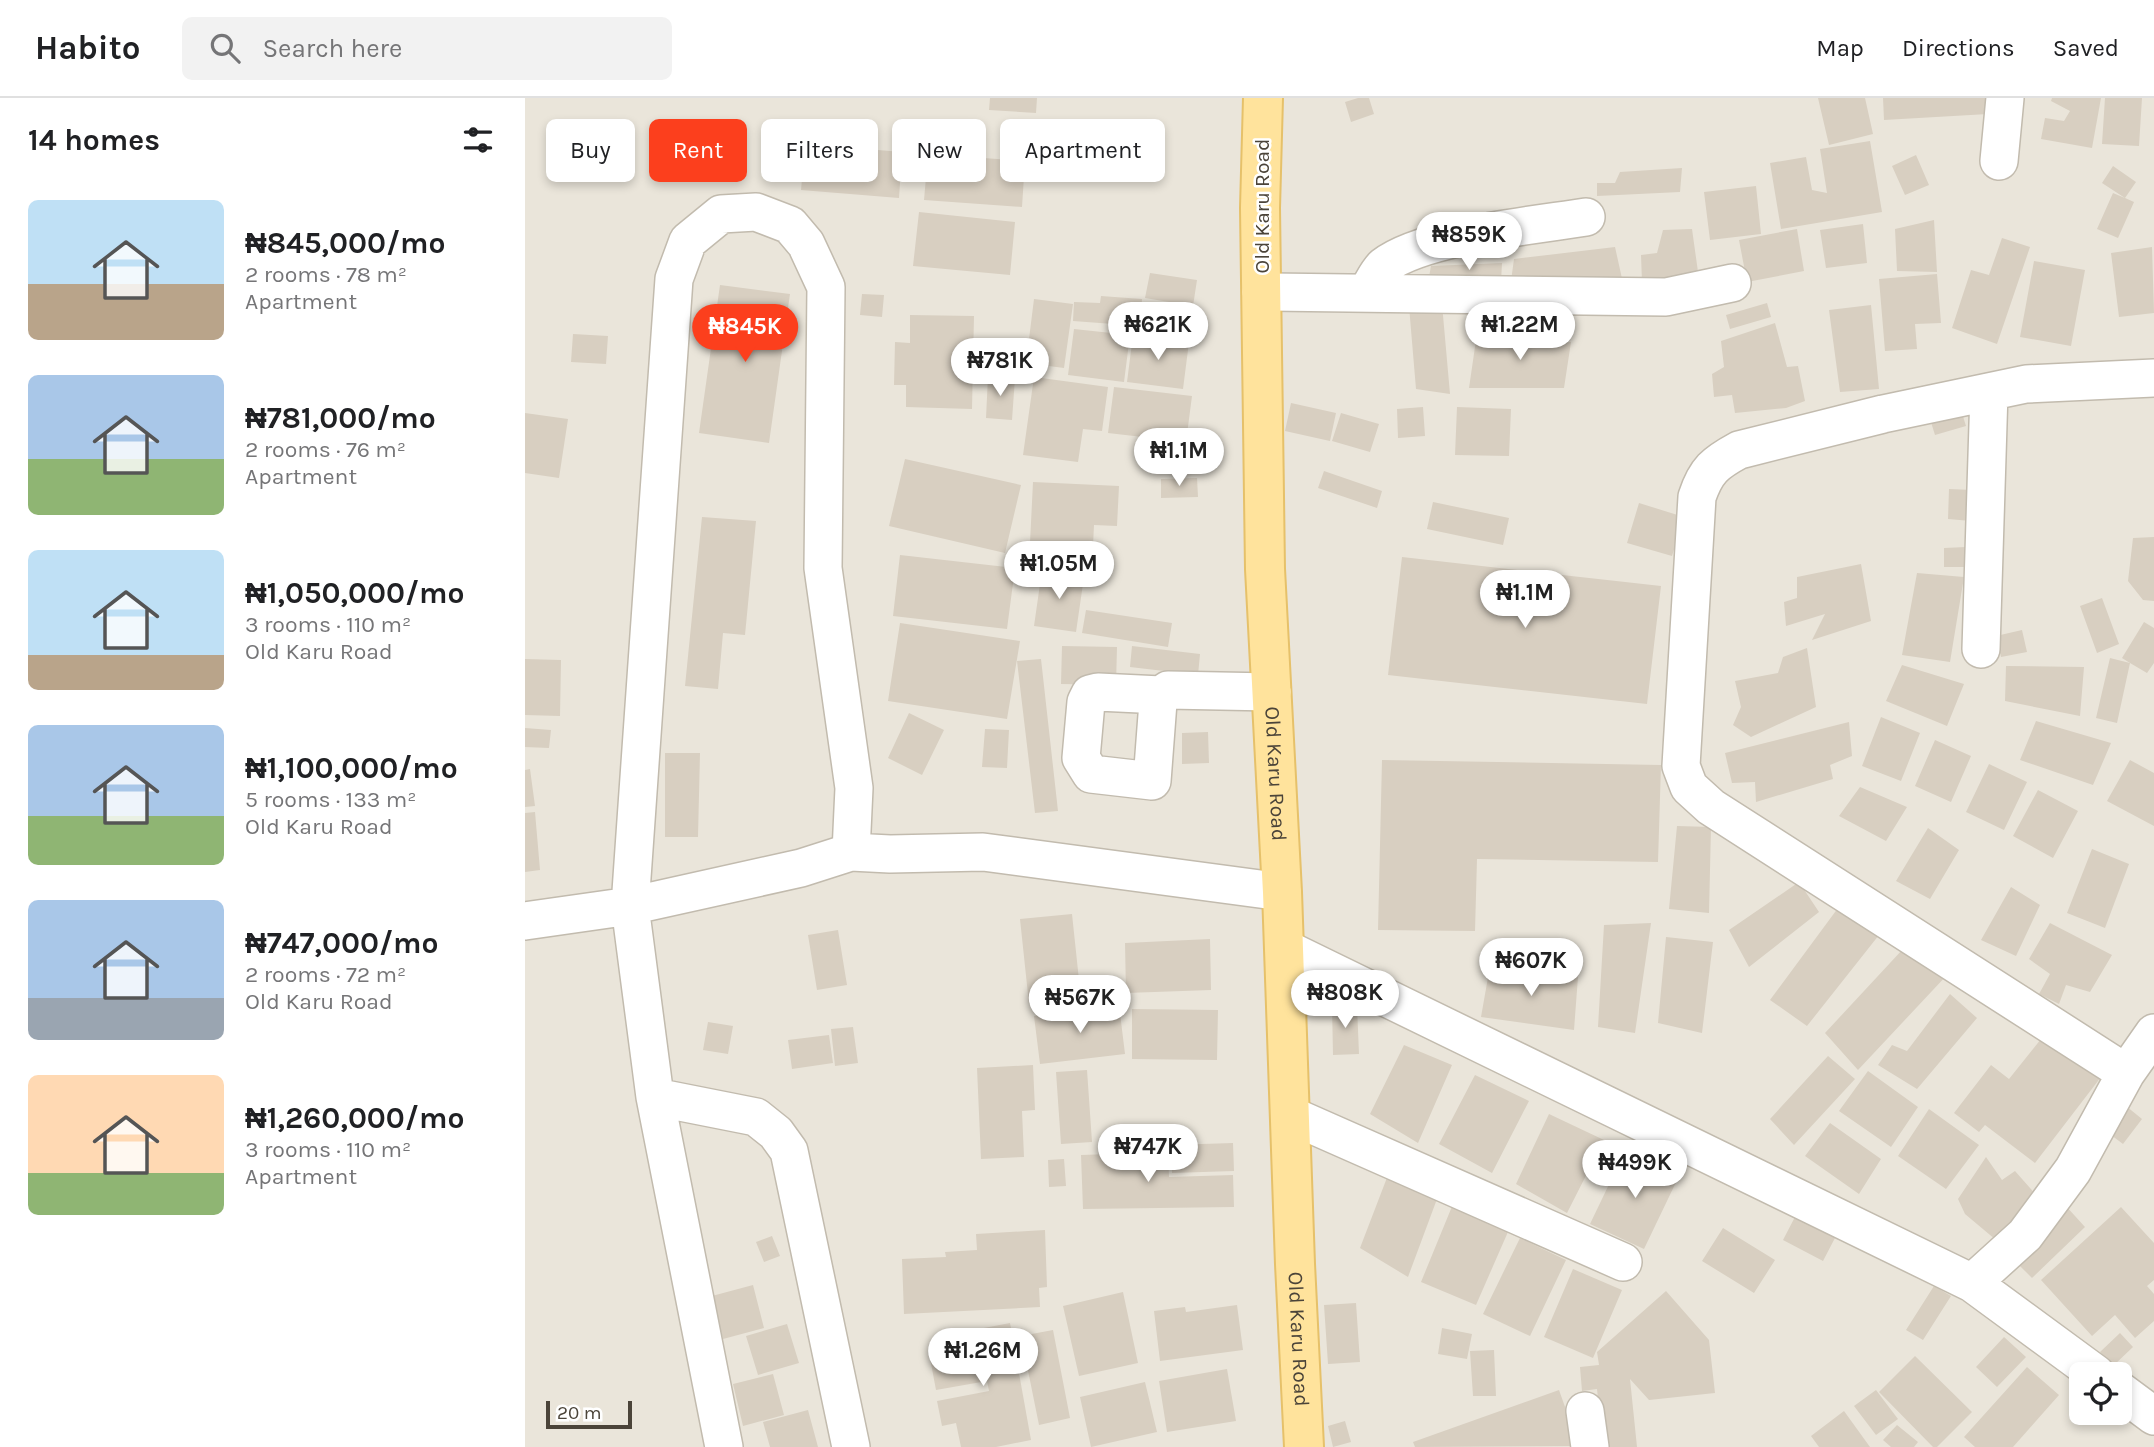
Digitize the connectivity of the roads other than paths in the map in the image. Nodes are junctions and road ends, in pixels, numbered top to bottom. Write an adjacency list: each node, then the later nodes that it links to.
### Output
1 (1263, 98): 6 (main road, Old Karu Road)
2 (2005, 98): 3 (street)
3 (1999, 161)
4 (1586, 217): 7 (street)
5 (1732, 284): 7 (street)
6 (1261, 292): 7 (street); 11 (main road, Old Karu Road)
7 (1366, 293)
8 (2154, 378): 9 (street)
9 (1989, 392): 10 (street); 19 (street)
10 (1981, 649)
11 (1272, 692): 12 (street); 14 (main road, Old Karu Road)
12 (1161, 695)
13 (851, 852): 14 (street); 15 (street); 15 (street)
14 (1282, 892): 17 (main road, Old Karu Road)
15 (630, 906): 16 (street); 20 (street)
16 (525, 921)
17 (1284, 948): 21 (main road, Old Karu Road); 23 (street)
18 (2154, 1033): 19 (street)
19 (2126, 1073): 23 (street)
20 (655, 1097): 28 (street); 29 (street)
21 (1290, 1115): 22 (street); 30 (main road, Old Karu Road)
22 (1623, 1262)
23 (1972, 1283): 24 (street)
24 (2081, 1362)
25 (2132, 1400): 27 (street)
26 (1585, 1411): 31 (street)
27 (2154, 1416)
28 (724, 1447)
29 (851, 1447)
30 (1304, 1447)
31 (1590, 1447)

